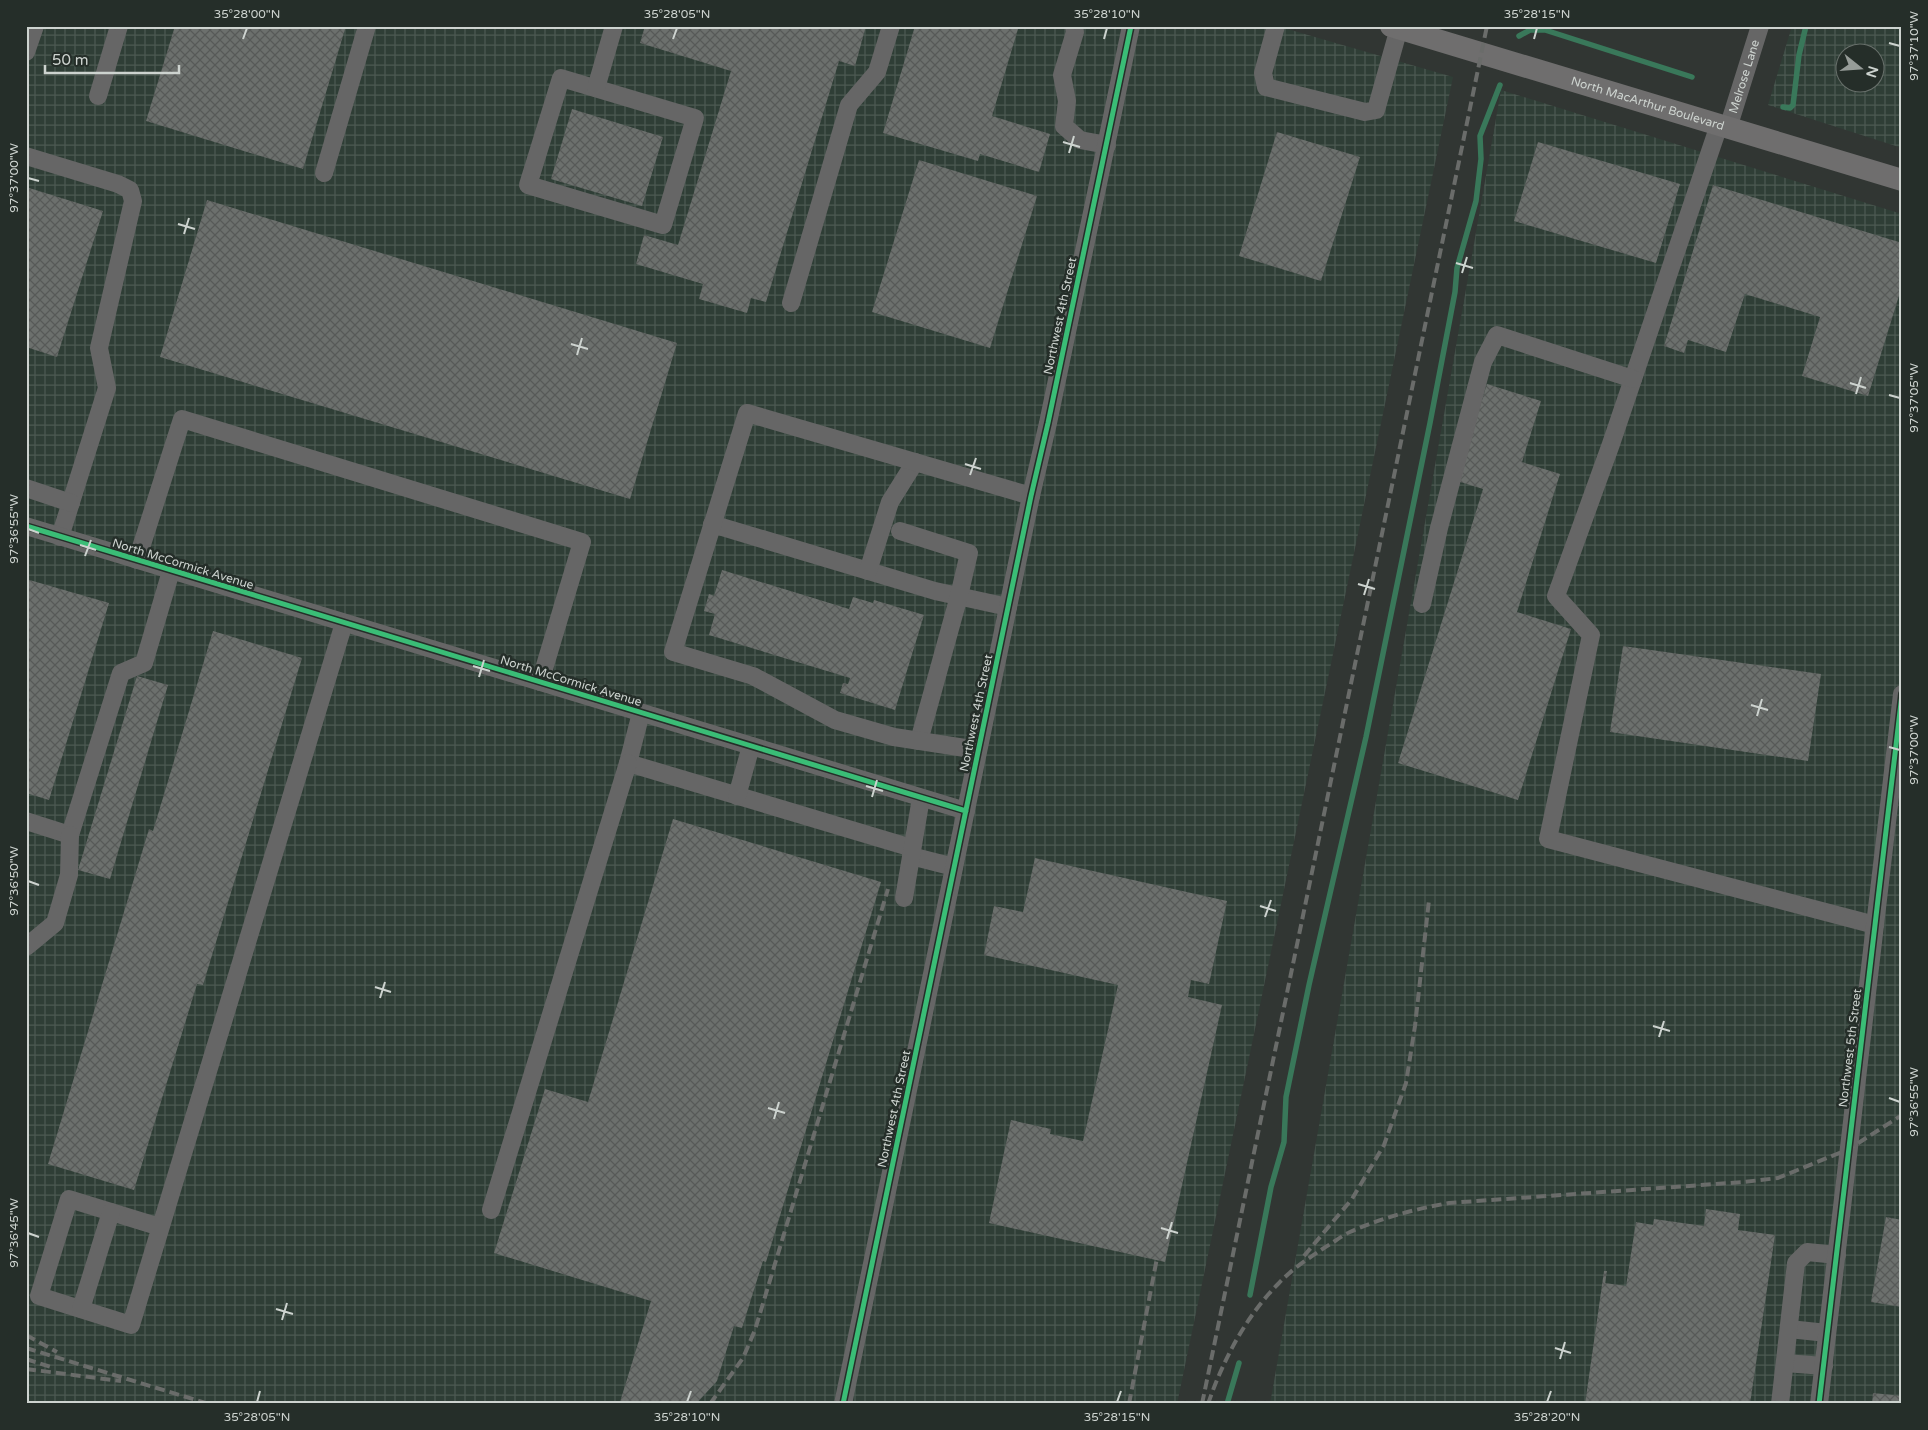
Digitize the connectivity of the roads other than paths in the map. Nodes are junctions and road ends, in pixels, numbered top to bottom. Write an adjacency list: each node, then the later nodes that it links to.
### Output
1 (35, 26): 11 (street)
2 (119, 26): 13 (street)
3 (367, 26): 17 (street)
4 (614, 26): 12 (street)
5 (891, 26): 19 (street)
6 (1074, 26): 15 (street)
7 (1131, 26): 15 (street, Northwest 4th Street)
8 (1276, 26): 10 (street)
9 (1760, 26): 14 (street, Melrose Lane)
10 (1395, 27): 14 (main road, North MacArthur Boulevard)
11 (26, 52)
12 (596, 88): 12 (street)
13 (98, 96)
14 (1724, 126): 18 (main road, North MacArthur Boulevard); 20 (street, Melrose Lane)
15 (1107, 145): 23 (street, Northwest 4th Street)
16 (26, 156): 24 (street)
17 (324, 173)
18 (1902, 180)
19 (791, 303)
20 (1633, 379): 33 (street); 51 (street, Melrose Lane)
21 (914, 462): 23 (street); 25 (street); 31 (street)
22 (26, 488): 24 (street)
23 (1031, 496): 34 (street, Northwest 4th Street)
24 (71, 502): 28 (street)
25 (712, 524): 31 (street); 39 (street)
26 (26, 526): 28 (street, North McCormick Avenue)
27 (900, 532): 32 (street)
28 (60, 537): 29 (street, North McCormick Avenue)
29 (137, 560): 30 (street, North McCormick Avenue); 36 (street)
30 (171, 571): 35 (street, North McCormick Avenue); 47 (street)
31 (868, 571): 32 (street)
32 (959, 596): 34 (street); 39 (street)
33 (1422, 604)
34 (1008, 607): 41 (street, Northwest 4th Street)
35 (344, 623): 36 (street, North McCormick Avenue); 55 (street)
36 (540, 682): 38 (street, North McCormick Avenue)
37 (1902, 694): 51 (street, Northwest 5th Street)
38 (641, 713): 40 (street, North McCormick Avenue); 42 (street)
39 (919, 741): 41 (street)
40 (751, 746): 43 (street); 44 (street, North McCormick Avenue)
41 (978, 750): 45 (street, Northwest 4th Street)
42 (628, 762): 43 (street); 53 (street)
43 (737, 796): 48 (street)
44 (921, 798): 45 (street, North McCormick Avenue); 48 (street)
45 (966, 811): 49 (street, Northwest 4th Street)
46 (26, 821): 47 (street)
47 (70, 834): 52 (street)
48 (911, 852): 49 (street); 50 (street)
49 (954, 867): 62 (street, Northwest 4th Street)
50 (904, 898)
51 (1875, 925): 56 (street, Northwest 5th Street)
52 (26, 947)
53 (491, 1210)
54 (111, 1212): 55 (street); 57 (street); 57 (street)
55 (160, 1227): 57 (street)
56 (1836, 1255): 58 (street); 59 (street, Northwest 5th Street)
57 (81, 1309)
58 (1789, 1328): 59 (street); 60 (street)
59 (1827, 1334): 61 (street, Northwest 5th Street)
60 (1785, 1363): 61 (street); 63 (street)
61 (1824, 1366): 64 (street, Northwest 5th Street)
62 (843, 1404)
63 (1780, 1404)
64 (1819, 1404)

